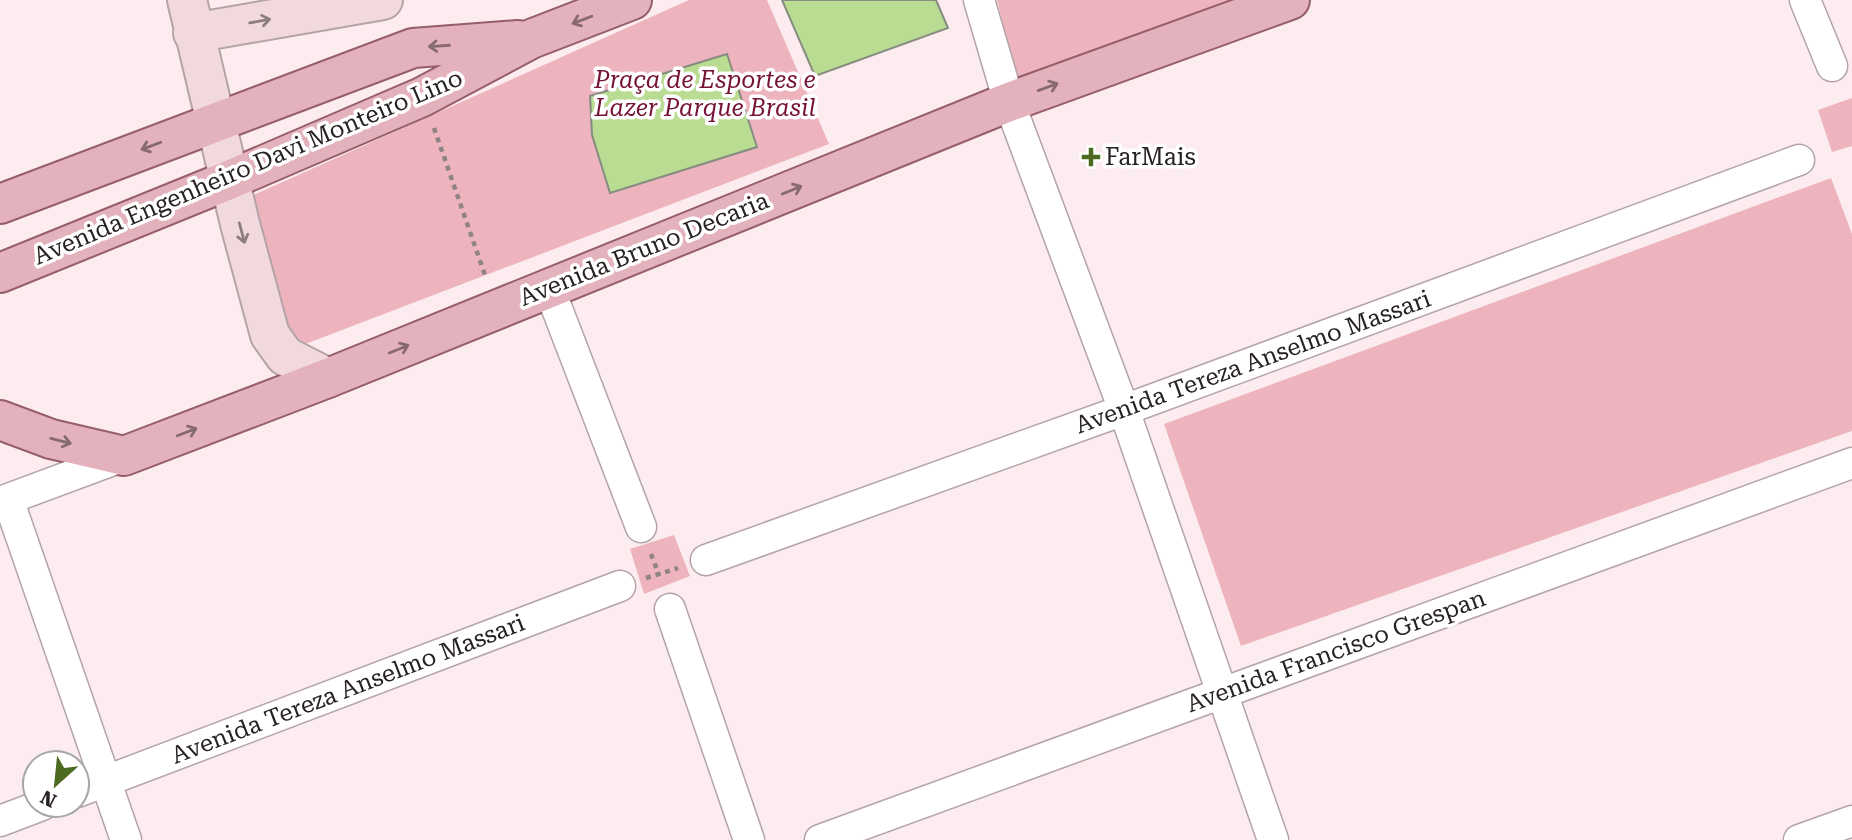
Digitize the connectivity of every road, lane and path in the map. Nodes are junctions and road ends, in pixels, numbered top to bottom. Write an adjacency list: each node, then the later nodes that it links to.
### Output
1 (383, 0): 6 (street, one-way to 1)
2 (632, 0): 7 (main road, Avenida Engenheiro Davi Monteiro Lino, one-way to 7)
3 (979, 0): 10 (street)
4 (1290, 0): 10 (main road, Avenida Bruno Decaria, one-way to 4)
5 (1805, 0): 8 (street)
6 (190, 17): 11 (street)
7 (531, 39): 9 (main road, Avenida Engenheiro Davi Monteiro Lino); 11 (main road, Avenida Engenheiro Davi Monteiro Lino, one-way to 11)
8 (1832, 66)
9 (422, 97): 13 (main road, Avenida Engenheiro Davi Monteiro Lino); 16 (path)
10 (1009, 102): 17 (main road, Avenida Bruno Decaria, one-way to 10); 19 (street)
11 (215, 121): 13 (street); 14 (main road, Avenida Engenheiro Davi Monteiro Lino, one-way to 14)
12 (1799, 160): 19 (street, Avenida Tereza Anselmo Massari)
13 (229, 180): 15 (main road, Avenida Engenheiro Davi Monteiro Lino); 18 (street, one-way to 18)
14 (0, 204)
15 (0, 273)
16 (488, 284)
17 (549, 288): 18 (main road, Avenida Bruno Decaria, one-way to 17); 24 (street)
18 (328, 378): 21 (main road, Avenida Bruno Decaria, one-way to 18)
19 (1124, 410): 25 (street, Avenida Tereza Anselmo Massari); 29 (street)
20 (0, 420): 21 (main road, one-way to 21)
21 (124, 456): 23 (street, Avenida Bruno Decaria)
22 (1852, 463): 29 (street, Avenida Francisco Grespan)
23 (4, 500): 30 (street)
24 (641, 527): 26 (path)
25 (706, 560): 26 (path)
26 (659, 573): 27 (path); 28 (path)
27 (620, 586): 30 (street, Avenida Tereza Anselmo Massari)
28 (670, 609): 36 (street)
29 (1220, 693): 37 (street, Avenida Francisco Grespan); 38 (street)
30 (105, 782): 31 (street, Avenida Tereza Anselmo Massari); 35 (street)
31 (91, 787)
32 (21, 813): 33 (street)
33 (0, 821)
34 (1852, 821): 39 (street)
35 (126, 840)
36 (749, 840)
37 (820, 840)
38 (1273, 840)
39 (1799, 840)

